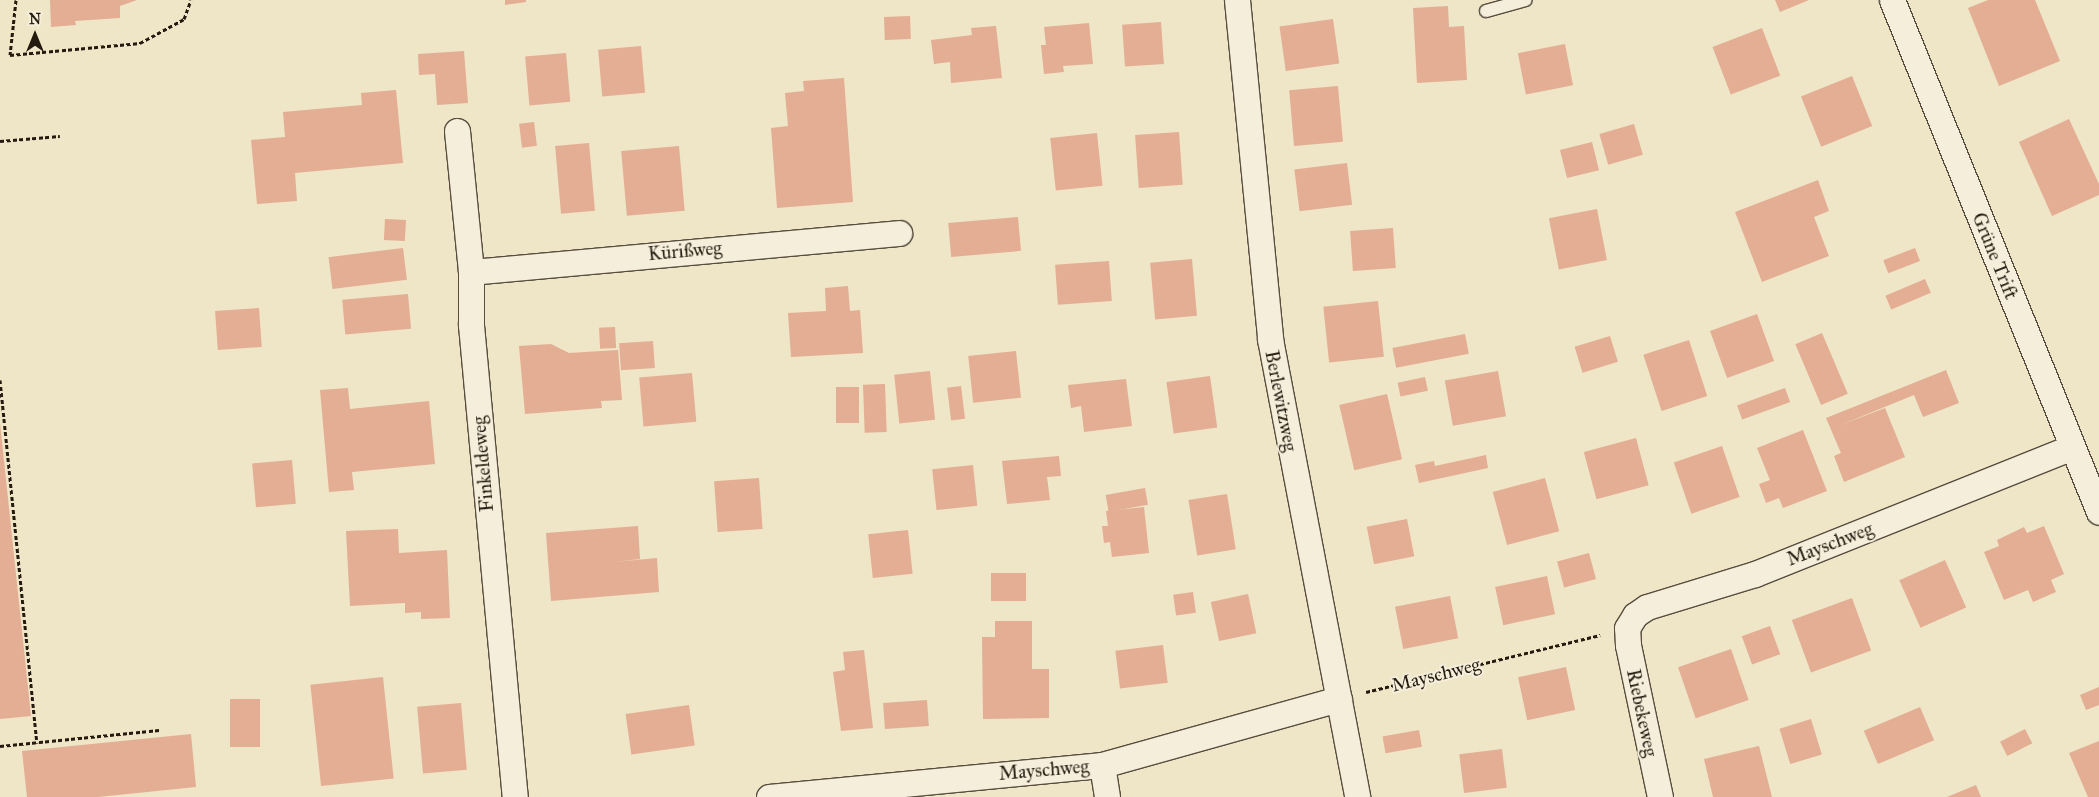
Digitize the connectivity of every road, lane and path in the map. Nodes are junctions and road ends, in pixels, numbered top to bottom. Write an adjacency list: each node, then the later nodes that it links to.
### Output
1 (16, 0): 2 (path)
2 (191, 0)
3 (1237, 0): 16 (street, Berlewitzweg)
4 (1526, 0): 6 (lane)
5 (1892, 0): 13 (street, Grüne Trift)
6 (1486, 11)
7 (456, 131): 11 (street, Finkeldeweg)
8 (60, 136): 9 (path)
9 (0, 141)
10 (899, 233): 11 (street, Kürißweg)
11 (471, 272): 21 (street, Finkeldeweg)
12 (0, 380): 18 (path)
13 (2072, 447): 14 (street, Grüne Trift); 15 (street, Mayschweg)
14 (2099, 512)
15 (1627, 628): 16 (path, Mayschweg); 25 (street, Riebekeweg)
16 (1339, 699): 20 (street, Mayschweg); 24 (street, Berlewitzweg)
17 (159, 730): 18 (path)
18 (37, 743): 19 (path)
19 (0, 746)
20 (1102, 765): 22 (street, Mayschweg); 23 (street)
21 (515, 797)
22 (769, 797)
23 (1107, 797)
24 (1357, 797)
25 (1660, 797)

